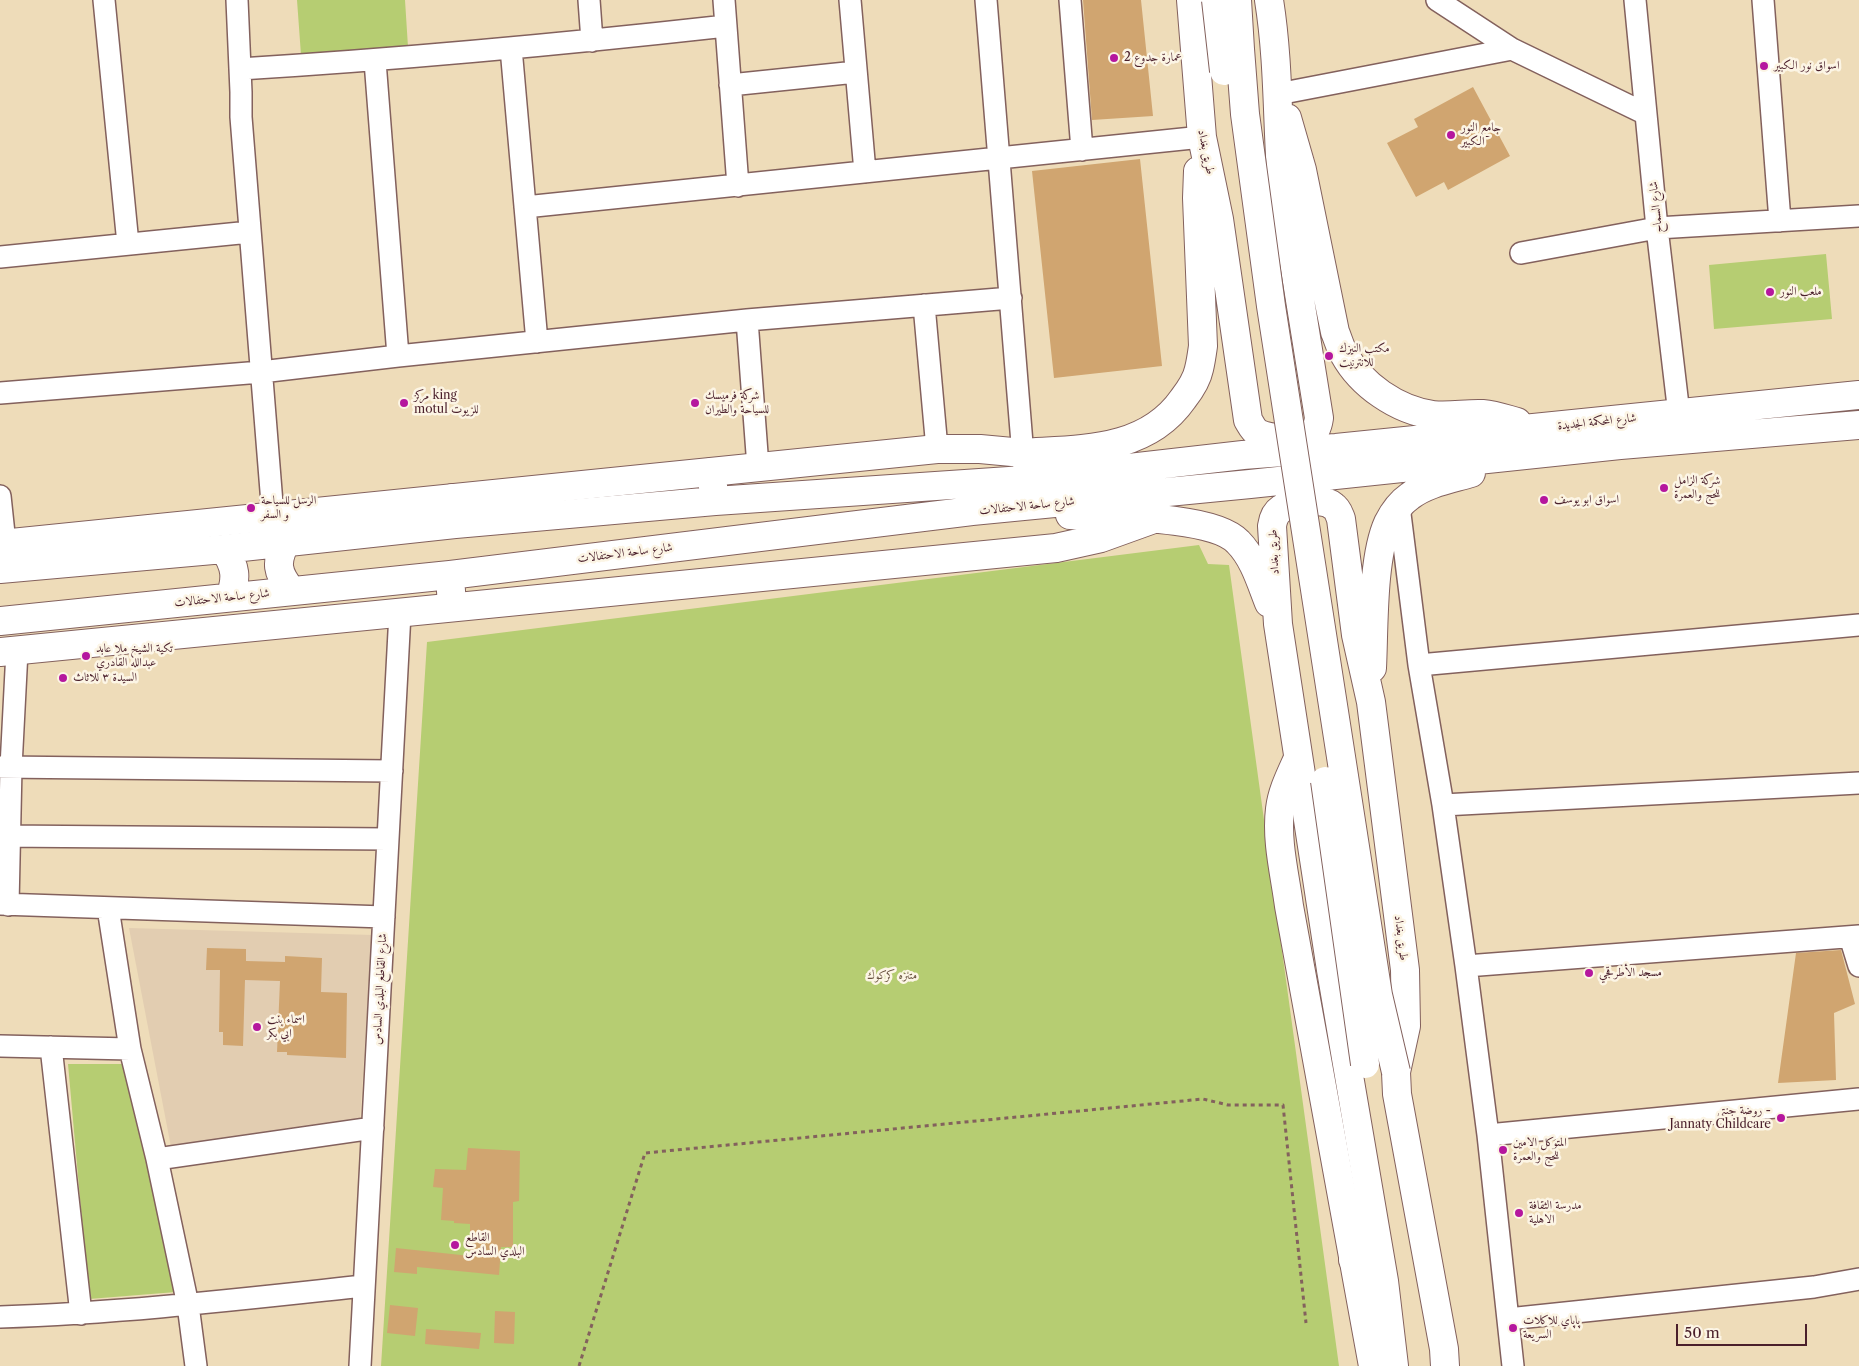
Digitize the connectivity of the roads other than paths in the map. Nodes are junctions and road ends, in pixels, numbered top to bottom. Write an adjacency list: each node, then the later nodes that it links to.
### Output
1 (104, 0): 35 (street)
2 (237, 0): 20 (street)
3 (589, 0): 16 (street)
4 (724, 0): 15 (street)
5 (850, 0): 21 (street)
6 (986, 0): 27 (street)
7 (1070, 0): 26 (street)
8 (1191, 0): 25 (main road, طريق بغداد)
9 (1216, 0): 96 (main road, bridge)
10 (1238, 0): 92 (main road, bridge)
11 (1269, 0): 23 (main road, طريق بغداد)
12 (1437, 0): 18 (street)
13 (1635, 0): 24 (street, شارع السماح)
14 (1763, 0): 32 (street)
15 (726, 26): 16 (street); 22 (street)
16 (592, 41): 17 (street)
17 (511, 48): 19 (street); 30 (street)
18 (1512, 49): 23 (street); 24 (street)
19 (375, 61): 20 (street); 42 (street)
20 (240, 69): 34 (street)
21 (856, 72): 22 (street); 28 (street)
22 (730, 85): 29 (street)
23 (1278, 94): 25 (main road, طريق بغداد); 48 (main road)
24 (1646, 114): 33 (street, شارع السماح)
25 (1202, 138): 26 (street); 50 (main road)
26 (1082, 150): 27 (street)
27 (998, 159): 28 (street); 38 (street)
28 (865, 172): 29 (street)
29 (738, 186): 30 (street)
30 (525, 207): 41 (street)
31 (1859, 216): 32 (street)
32 (1780, 221): 33 (street)
33 (1657, 228): 36 (street); 46 (street, شارع السماح)
34 (250, 232): 35 (street); 43 (street)
35 (128, 244): 37 (street)
36 (1521, 253)
37 (0, 258)
38 (1011, 298): 39 (street); 50 (street)
39 (924, 305): 40 (street); 49 (street)
40 (747, 320): 41 (street); 51 (street)
41 (537, 342): 42 (street)
42 (398, 356): 43 (street)
43 (261, 372): 44 (street); 60 (street)
44 (0, 393)
45 (1859, 395): 46 (main road, شارع المحكمة الجديدة)
46 (1679, 414): 48 (main road, شارع المحكمة الجديدة)
47 (1857, 431): 48 (main road, شارع المحكمة الجديدة)
48 (1536, 441): 53 (main road, شارع المحكمة الجديدة); 54 (main road, شارع المحكمة الجديدة); 57 (main road)
49 (937, 449): 50 (main road); 51 (main road)
50 (1023, 452): 54 (street)
51 (758, 467): 52 (main road)
52 (711, 472): 56 (main road); 58 (main road)
53 (1343, 474): 59 (main road, شارع ساحة الاحتفالات)
54 (1024, 480): 56 (main road)
55 (0, 496): 64 (street)
56 (715, 501): 58 (main road)
57 (1399, 506): 74 (street); 75 (main road)
58 (454, 511): 60 (main road); 62 (main road)
59 (972, 511): 61 (main road); 65 (main road, شارع ساحة الاحتفالات)
60 (273, 516): 64 (main road)
61 (1151, 520): 68 (main road); 71 (main road)
62 (286, 542): 63 (main road); 66 (main road)
63 (224, 549): 64 (main road); 67 (main road)
64 (2, 552)
65 (450, 575): 66 (main road, شارع ساحة الاحتفالات); 68 (main road)
66 (291, 590): 67 (main road, شارع ساحة الاحتفالات)
67 (230, 597): 70 (main road, شارع ساحة الاحتفالات)
68 (452, 607): 69 (main road)
69 (400, 613): 73 (main road); 78 (street, شارع القاطع البلدي السادس)
70 (0, 621)
71 (1278, 624): 75 (main road, طريق بغداد); 76 (main road, طريق بغداد)
72 (1859, 625): 74 (street)
73 (8, 651): 77 (street)
74 (1420, 665): 80 (street)
75 (1371, 702): 92 (main road, طريق بغداد)
76 (1298, 758): 96 (main road, طريق بغداد); 99 (main road)
77 (6, 767): 78 (street); 81 (street)
78 (392, 771): 82 (street, شارع القاطع البلدي السادس)
79 (1859, 784): 80 (street)
80 (1443, 806): 87 (street)
81 (5, 836): 82 (street); 83 (street)
82 (388, 839): 85 (street, شارع القاطع البلدي السادس)
83 (4, 904): 84 (street)
84 (108, 908): 85 (street); 91 (street)
85 (384, 917): 94 (street, شارع القاطع البلدي السادس)
86 (1854, 936): 87 (street); 88 (street)
87 (1466, 966): 95 (street)
88 (1859, 966)
89 (0, 1046): 90 (street)
90 (51, 1047): 91 (street); 103 (street)
91 (130, 1049): 97 (street)
92 (1396, 1072): 110 (main road, طريق بغداد)
93 (1859, 1099): 95 (street)
94 (373, 1128): 97 (street); 101 (street, شارع القاطع البلدي السادس)
95 (1488, 1135): 105 (street)
96 (1361, 1146): 98 (main road, طريق بغداد)
97 (157, 1159): 102 (street)
98 (1378, 1246): 99 (main road); 109 (main road, طريق بغداد)
99 (1353, 1260): 108 (main road)
100 (1859, 1279): 105 (street)
101 (364, 1286): 102 (street); 107 (street, شارع القاطع البلدي السادس)
102 (188, 1305): 103 (street); 106 (street)
103 (81, 1314): 104 (street)
104 (0, 1317)
105 (1508, 1319): 111 (street)
106 (196, 1366)
107 (360, 1366)
108 (1373, 1366)
109 (1394, 1366)
110 (1445, 1366)
111 (1513, 1366)

